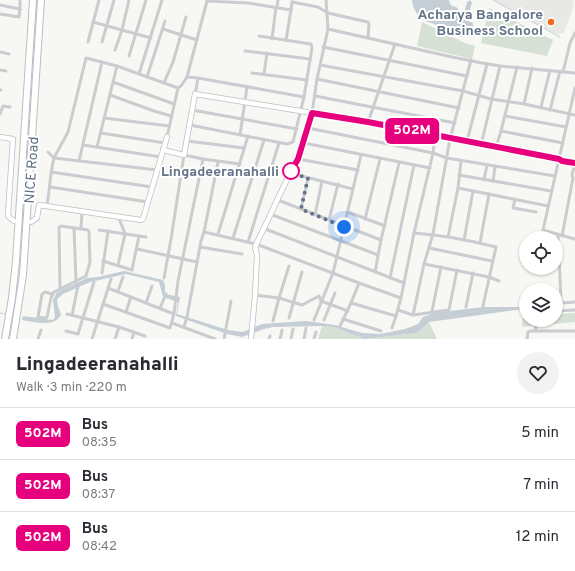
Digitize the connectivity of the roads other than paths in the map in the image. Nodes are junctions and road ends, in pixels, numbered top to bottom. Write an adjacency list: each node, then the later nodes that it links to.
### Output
1 (20, 0): 19 (street)
2 (33, 0): 307 (highway, NICE Road)
3 (41, 0): 308 (highway, NICE Road)
4 (99, 0): 25 (street)
5 (114, 0): 26 (street)
6 (129, 0): 29 (street)
7 (146, 0): 31 (street)
8 (162, 0): 34 (street)
9 (264, 0): 17 (street)
10 (278, 0): 18 (street)
11 (326, 0): 21 (street)
12 (207, 1): 13 (street); 37 (street)
13 (235, 1): 14 (street)
14 (249, 1): 17 (street)
15 (292, 1): 20 (street); 21 (street)
16 (0, 5): 19 (street)
17 (263, 5): 18 (street)
18 (276, 7): 20 (street); 36 (street)
19 (20, 9): 22 (street)
20 (291, 10): 38 (street)
21 (328, 13): 28 (street); 35 (street)
22 (0, 14)
23 (186, 18): 32 (street)
24 (166, 21): 27 (street)
25 (93, 22): 26 (street); 39 (street)
26 (107, 25): 29 (street); 40 (street)
27 (163, 29): 32 (street); 68 (street)
28 (328, 29): 35 (street); 42 (street)
29 (122, 30): 31 (street); 43 (street)
30 (575, 33): 62 (street)
31 (136, 34): 34 (street); 48 (street)
32 (181, 35): 37 (street); 75 (street)
33 (260, 36): 36 (street)
34 (151, 38): 65 (street)
35 (368, 38): 41 (street)
36 (272, 39): 38 (street)
37 (198, 40): 69 (street)
38 (286, 40): 49 (street)
39 (88, 42)
40 (102, 42)
41 (395, 44): 50 (street); 51 (street)
42 (323, 47): 50 (street); 54 (street)
43 (115, 50)
44 (245, 51): 46 (street)
45 (0, 52): 47 (street)
46 (267, 53): 49 (street); 66 (street)
47 (9, 54)
48 (129, 56)
49 (310, 59): 73 (street)
50 (389, 60): 67 (street); 70 (street)
51 (471, 60): 53 (street); 67 (street)
52 (102, 62): 55 (street); 128 (street); 139 (street)
53 (486, 64): 56 (street); 84 (street)
54 (320, 65): 70 (street); 72 (street)
55 (117, 66): 65 (street); 74 (street)
56 (500, 66): 57 (street); 86 (street)
57 (517, 67): 58 (street); 88 (street)
58 (532, 68): 60 (street); 90 (street)
59 (0, 70): 61 (street)
60 (550, 70): 62 (street); 93 (street)
61 (6, 71)
62 (561, 71): 64 (street); 96 (street)
63 (252, 73): 66 (street)
64 (575, 73)
65 (139, 74): 68 (street)
66 (264, 74): 73 (street)
67 (467, 76): 79 (street)
68 (147, 77): 75 (street)
69 (187, 77): 71 (street); 77 (street)
70 (383, 77): 79 (street); 80 (street)
71 (198, 78): 76 (street); 81 (street)
72 (317, 79): 80 (street); 83 (street)
73 (307, 80): 85 (street)
74 (113, 82): 82 (street); 89 (street)
75 (164, 83): 77 (street)
76 (247, 87): 85 (street); 87 (street)
77 (178, 88): 89 (street)
78 (575, 88): 99 (street)
79 (463, 91): 84 (street); 94 (street)
80 (378, 92): 91 (street); 94 (street)
81 (195, 94): 87 (street); 95 (street)
82 (110, 95): 102 (street); 104 (street)
83 (315, 96): 91 (street); 98 (street)
84 (477, 96): 86 (street); 123 (street)
85 (304, 97): 97 (street)
86 (491, 99): 88 (street); 129 (street)
87 (245, 102): 97 (street); 105 (street)
88 (507, 102): 90 (street); 103 (street)
89 (174, 104): 102 (street)
90 (524, 104): 93 (street)
91 (373, 106): 106 (street); 107 (street)
92 (10, 107): 100 (street)
93 (541, 107): 96 (street)
94 (459, 108): 107 (street)
95 (192, 110): 105 (street); 108 (street)
96 (550, 110): 99 (street)
97 (300, 112): 98 (street); 112 (street)
98 (312, 113): 106 (street); 111 (street)
99 (569, 113): 101 (street); 110 (street)
100 (0, 114)
101 (575, 115)
102 (171, 116): 109 (street)
103 (505, 116): 110 (street); 113 (street)
104 (104, 118): 109 (street); 114 (street)
105 (242, 119): 112 (street); 115 (street)
106 (368, 122): 117 (street)
107 (455, 123): 120 (street)
108 (190, 125): 115 (street); 122 (street)
109 (169, 126): 119 (street)
110 (566, 127): 127 (street)
111 (308, 128): 126 (street); 135 (street)
112 (297, 129): 125 (street)
113 (501, 131): 127 (street); 131 (street)
114 (101, 133): 124 (street); 130 (street)
115 (240, 135): 116 (street)
116 (248, 136): 121 (street); 132 (street)
117 (435, 136): 120 (street); 135 (street)
118 (0, 137): 188 (street)
119 (167, 137): 124 (street)
120 (450, 139): 123 (street); 140 (street)
121 (264, 140): 125 (street); 208 (street)
122 (187, 141): 132 (street); 136 (street)
123 (466, 142): 129 (street)
124 (165, 143): 133 (street)
125 (278, 143): 212 (street)
126 (304, 143): 137 (street); 141 (street)
127 (563, 143): 143 (street)
128 (83, 145): 130 (street); 145 (street)
129 (481, 145): 131 (street)
130 (97, 147): 138 (street)
131 (496, 147): 143 (street)
132 (244, 148): 150 (street)
133 (163, 150): 136 (street); 138 (street)
134 (48, 152): 139 (street)
135 (433, 153): 140 (street); 154 (street)
136 (184, 155): 144 (street); 221 (street)
137 (361, 155): 142 (street); 156 (street)
138 (161, 157): 155 (street)
139 (54, 158): 145 (street); 157 (street)
140 (447, 158): 146 (street); 203 (street)
141 (298, 159): 156 (street); 158 (street)
142 (380, 159): 149 (street); 186 (street)
143 (560, 159): 148 (street); 160 (street)
144 (203, 160): 147 (street); 223 (street)
145 (79, 161): 155 (street)
146 (461, 161): 152 (street); 159 (street)
147 (218, 162): 150 (street); 199 (street)
148 (575, 162): 161 (street)
149 (399, 163): 151 (street); 190 (street)
150 (240, 164): 201 (street)
151 (414, 165): 154 (street); 241 (street)
152 (487, 165): 153 (street); 163 (street)
153 (495, 167): 160 (street); 165 (street)
154 (430, 168): 202 (street)
155 (157, 170): 168 (street)
156 (358, 170): 170 (street)
157 (51, 172): 167 (street); 168 (street)
158 (290, 173): 162 (street); 175 (street)
159 (459, 175): 163 (street); 169 (street)
160 (554, 176): 172 (street)
161 (574, 177): 198 (street)
162 (308, 178): 164 (street); 179 (street)
163 (484, 180): 165 (street)
164 (322, 181): 166 (street); 184 (street)
165 (493, 181): 172 (street)
166 (338, 184): 170 (street); 187 (street)
167 (50, 187): 176 (street); 177 (street)
168 (152, 187): 176 (street)
169 (458, 188): 171 (street); 206 (street)
170 (353, 189): 181 (street)
171 (474, 191): 173 (street); 211 (street)
172 (551, 191): 178 (street)
173 (490, 194): 174 (street); 214 (street)
174 (515, 199): 178 (street); 182 (street)
175 (278, 200): 179 (street); 183 (street)
176 (148, 202): 185 (street)
177 (47, 206): 180 (street); 189 (street)
178 (548, 206): 197 (street)
179 (301, 209): 184 (street)
180 (82, 212): 185 (street); 193 (street)
181 (348, 212): 186 (street); 191 (street)
182 (536, 212)
183 (270, 214): 194 (street); 213 (street)
184 (315, 215): 187 (street)
185 (119, 218): 200 (street)
186 (365, 219): 190 (street)
187 (329, 220): 191 (street)
188 (14, 221)
189 (31, 222)
190 (385, 226): 210 (street)
191 (344, 227): 210 (street); 213 (street)
192 (74, 228): 193 (street); 244 (street); 251 (street)
193 (81, 228): 244 (street)
194 (263, 228): 215 (street); 222 (street)
195 (99, 230): 196 (street)
196 (108, 231): 200 (street); 224 (street)
197 (546, 231)
198 (561, 231)
199 (204, 232): 201 (street); 216 (street)
200 (125, 234): 204 (street); 228 (street)
201 (218, 234): 208 (street)
202 (414, 234): 203 (street); 247 (street)
203 (433, 234): 206 (street); 217 (street)
204 (139, 236): 205 (street); 218 (street)
205 (146, 237)
206 (448, 237): 211 (street)
207 (563, 237): 209 (street)
208 (233, 238): 212 (street)
209 (575, 239)
210 (381, 240): 220 (street)
211 (464, 240): 214 (street)
212 (248, 242): 215 (street)
213 (341, 242): 220 (street); 222 (street)
214 (480, 243): 225 (street)
215 (256, 244): 235 (street); 256 (street)
216 (200, 247): 219 (street); 226 (street)
217 (429, 248): 225 (street); 227 (street)
218 (137, 249): 221 (street); 228 (street)
219 (242, 254)
220 (378, 255): 233 (street)
221 (168, 256): 223 (street); 240 (street)
222 (337, 257): 233 (street); 235 (street)
223 (183, 259): 226 (street); 278 (street)
224 (103, 261): 228 (street); 234 (street)
225 (492, 261): 238 (street)
226 (198, 262): 292 (street)
227 (424, 264): 230 (street); 279 (street)
228 (118, 265)
229 (289, 266): 258 (street)
230 (441, 268): 231 (street); 274 (street)
231 (456, 270): 236 (street); 274 (street)
232 (302, 272): 263 (street)
233 (375, 272): 241 (street)
234 (102, 273)
235 (333, 273): 246 (street); 260 (street)
236 (473, 273): 238 (street); 269 (street)
237 (561, 275): 264 (street)
238 (489, 277): 243 (street); 268 (street)
239 (123, 278): 252 (street)
240 (164, 278)
241 (390, 278): 247 (street)
242 (111, 279): 250 (street)
243 (499, 281)
244 (76, 282): 251 (street)
245 (94, 282): 282 (street)
246 (359, 283): 259 (street); 267 (street)
247 (404, 283): 259 (street)
248 (78, 286): 280 (street)
249 (152, 286): 261 (street)
250 (108, 288): 252 (street); 265 (street)
251 (60, 289): 254 (street)
252 (118, 291): 257 (street)
253 (335, 293): 266 (street)
254 (52, 294): 254 (street)
255 (166, 294): 270 (street)
256 (255, 295): 258 (street); 306 (street)
257 (131, 296): 261 (street); 276 (street)
258 (279, 298): 263 (street); 287 (street)
259 (401, 298): 271 (street)
260 (321, 301): 263 (street); 266 (street); 285 (street)
261 (146, 302): 270 (street)
262 (231, 302): 314 (street)
263 (293, 302): 283 (street)
264 (575, 302)
265 (103, 304): 276 (street); 288 (street)
266 (330, 304): 273 (street); 286 (street)
267 (351, 304): 273 (street); 281 (street)
268 (483, 306)
269 (466, 307)
270 (160, 308): 278 (street)
271 (398, 310): 279 (street); 281 (street)
272 (575, 310): 275 (street)
273 (348, 311): 284 (street)
274 (432, 311): 279 (street)
275 (563, 311)
276 (126, 312): 289 (street)
277 (67, 314): 280 (street)
278 (174, 314): 289 (street)
279 (413, 314)
280 (72, 315): 282 (street)
281 (396, 316): 295 (street)
282 (83, 318): 288 (street); 299 (street)
283 (289, 318)
284 (343, 319): 290 (street); 300 (street)
285 (314, 320)
286 (324, 320)
287 (273, 321)
288 (98, 322): 291 (street); 310 (street)
289 (172, 323): 292 (street)
290 (340, 326)
291 (119, 327): 303 (street); 311 (street)
292 (184, 327): 313 (street)
293 (536, 327): 301 (street)
294 (306, 328): 317 (street)
295 (392, 328)
296 (293, 329): 316 (street)
297 (41, 330): 309 (street)
298 (282, 330): 315 (street)
299 (66, 331)
300 (381, 331)
301 (536, 331): 302 (street); 319 (street)
302 (575, 331)
303 (134, 332): 305 (street); 312 (street)
304 (316, 332): 318 (street)
305 (145, 336)
306 (251, 338)
307 (5, 339)
308 (13, 339)
309 (38, 339)
310 (92, 339)
311 (115, 339)
312 (132, 339)
313 (215, 339)
314 (224, 339)
315 (280, 339)
316 (291, 339)
317 (304, 339)
318 (314, 339)
319 (527, 339)

